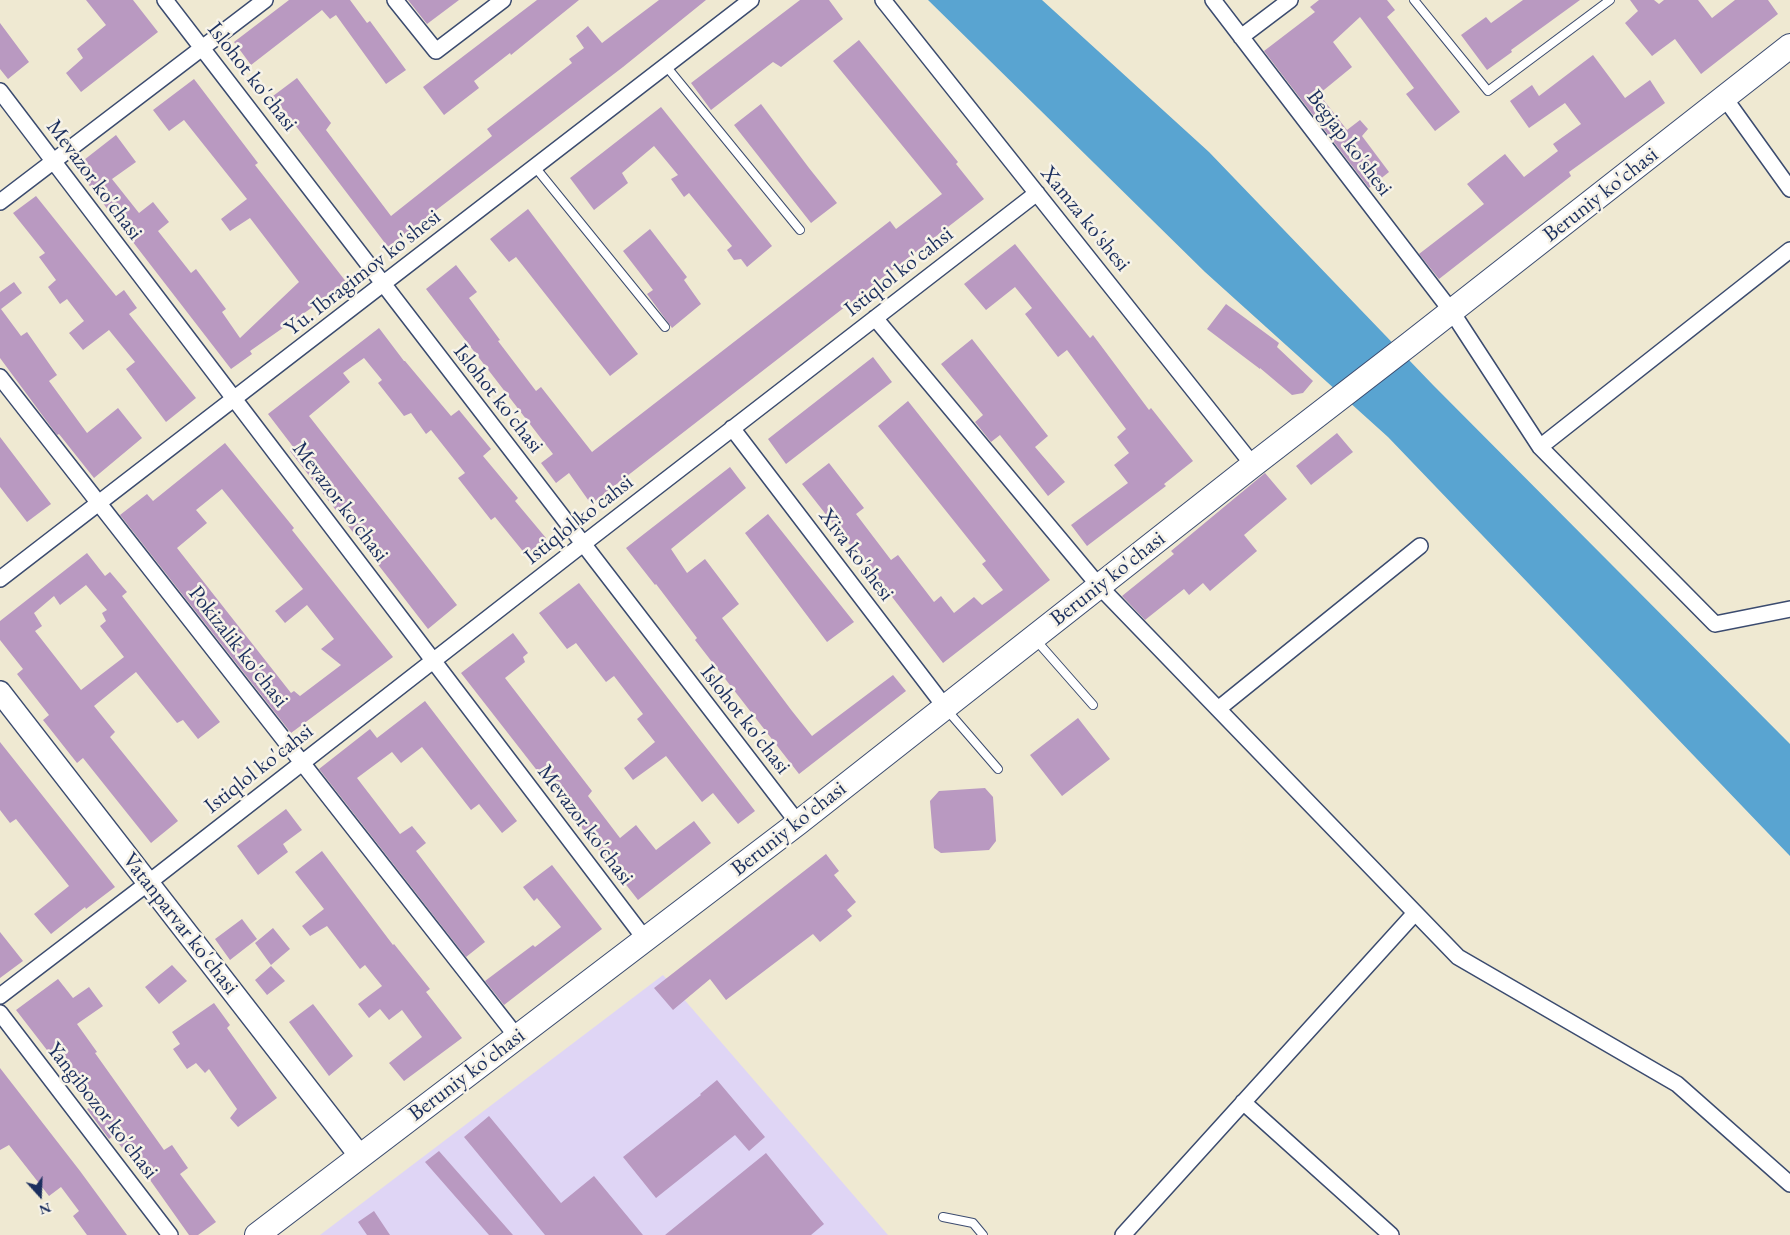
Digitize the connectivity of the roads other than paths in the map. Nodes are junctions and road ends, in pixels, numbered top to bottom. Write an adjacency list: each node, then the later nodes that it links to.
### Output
1 (165, 0): 13 (street, Islohot ko'chasi)
2 (265, 0): 13 (street)
3 (395, 0): 4 (street)
4 (504, 0)
5 (751, 0): 14 (street, Yu. Ibragimov ko'shesi)
6 (884, 0): 20 (street, Xamza ko'shesi)
7 (1213, 0): 11 (street, Begjap ko'shesi)
8 (1290, 0): 11 (street)
9 (1414, 0): 10 (lane)
10 (1610, 0)
11 (1241, 37): 25 (street, Begjap ko'shesi)
12 (1790, 46): 16 (main road, Beruniy ko'chasi)
13 (203, 49): 17 (street); 24 (street, Islohot ko'chasi)
14 (666, 66): 18 (street, Yu. Ibragimov ko'shesi); 22 (lane)
15 (0, 91): 17 (street, Mevazor ko'chasi)
16 (1724, 97): 19 (street); 25 (main road, Beruniy ko'chasi)
17 (53, 162): 21 (street); 29 (street, Mevazor ko'chasi)
18 (535, 167): 24 (street, Yu. Ibragimov ko'shesi); 27 (lane)
19 (1790, 189)
20 (1037, 193): 26 (street, Istiqlol ko'cahsi); 32 (street, Xamza ko'shesi)
21 (0, 202)
22 (800, 230)
23 (1790, 250): 31 (street)
24 (384, 284): 29 (street, Yu. Ibragimov ko'shesi); 34 (street, Islohot ko'chasi)
25 (1452, 312): 31 (street, Begjap ko'shesi); 32 (main road, Beruniy ko'chasi)
26 (875, 318): 30 (street, Istiqlol ko'cahsi); 37 (street)
27 (665, 327)
28 (0, 377): 33 (street, Pokizalik ko'chasi)
29 (234, 399): 33 (street, Yu. Ibragimov ko'shesi); 40 (street, Mevazor ko'chasi)
30 (732, 428): 34 (street, Istiqlol ko'cahsi); 43 (street, Xiva ko'shesi)
31 (1540, 447): 38 (street, Begjap ko'shesi)
32 (1253, 464): 37 (main road, Beruniy ko'chasi)
33 (99, 503): 36 (street, Yu. Ibragimov ko'shesi); 45 (street, Pokizalik ko'chasi)
34 (583, 544): 40 (street, Istiqlol ko'cahsi); 47 (street, Islohot ko'chasi)
35 (1420, 546): 44 (street)
36 (0, 579)
37 (1099, 586): 39 (main road, Beruniy ko'chasi); 44 (street)
38 (1790, 609)
39 (1034, 637): 42 (lane); 43 (main road, Beruniy ko'chasi)
40 (433, 660): 45 (street, Istiqlol ko'cahsi); 50 (street, Mevazor ko'chasi)
41 (0, 692): 48 (street, Vatanparvar ko'chasi)
42 (1093, 705)
43 (945, 707): 46 (lane); 47 (main road, Beruniy ko'chasi)
44 (1218, 709): 49 (street)
45 (302, 763): 48 (street, Istiqlol ko'cahsi); 53 (street, Pokizalik ko'chasi)
46 (998, 769)
47 (798, 823): 50 (main road, Beruniy ko'chasi)
48 (148, 883): 51 (street, Istiqlol ko'cahsi); 55 (street, Vatanparvar ko'chasi)
49 (1415, 913): 54 (street); 56 (street)
50 (645, 940): 53 (main road, Beruniy ko'chasi)
51 (0, 996)
52 (0, 1013): 58 (street, Yangibozor ko'chasi)
53 (517, 1037): 55 (main road, Beruniy ko'chasi)
54 (1243, 1102): 61 (street); 62 (street)
55 (360, 1156): 59 (main road, Beruniy ko'chasi)
56 (1790, 1184)
57 (943, 1217): 60 (lane)
58 (170, 1235)
59 (257, 1235)
60 (983, 1235)
61 (1123, 1235)
62 (1391, 1235)

